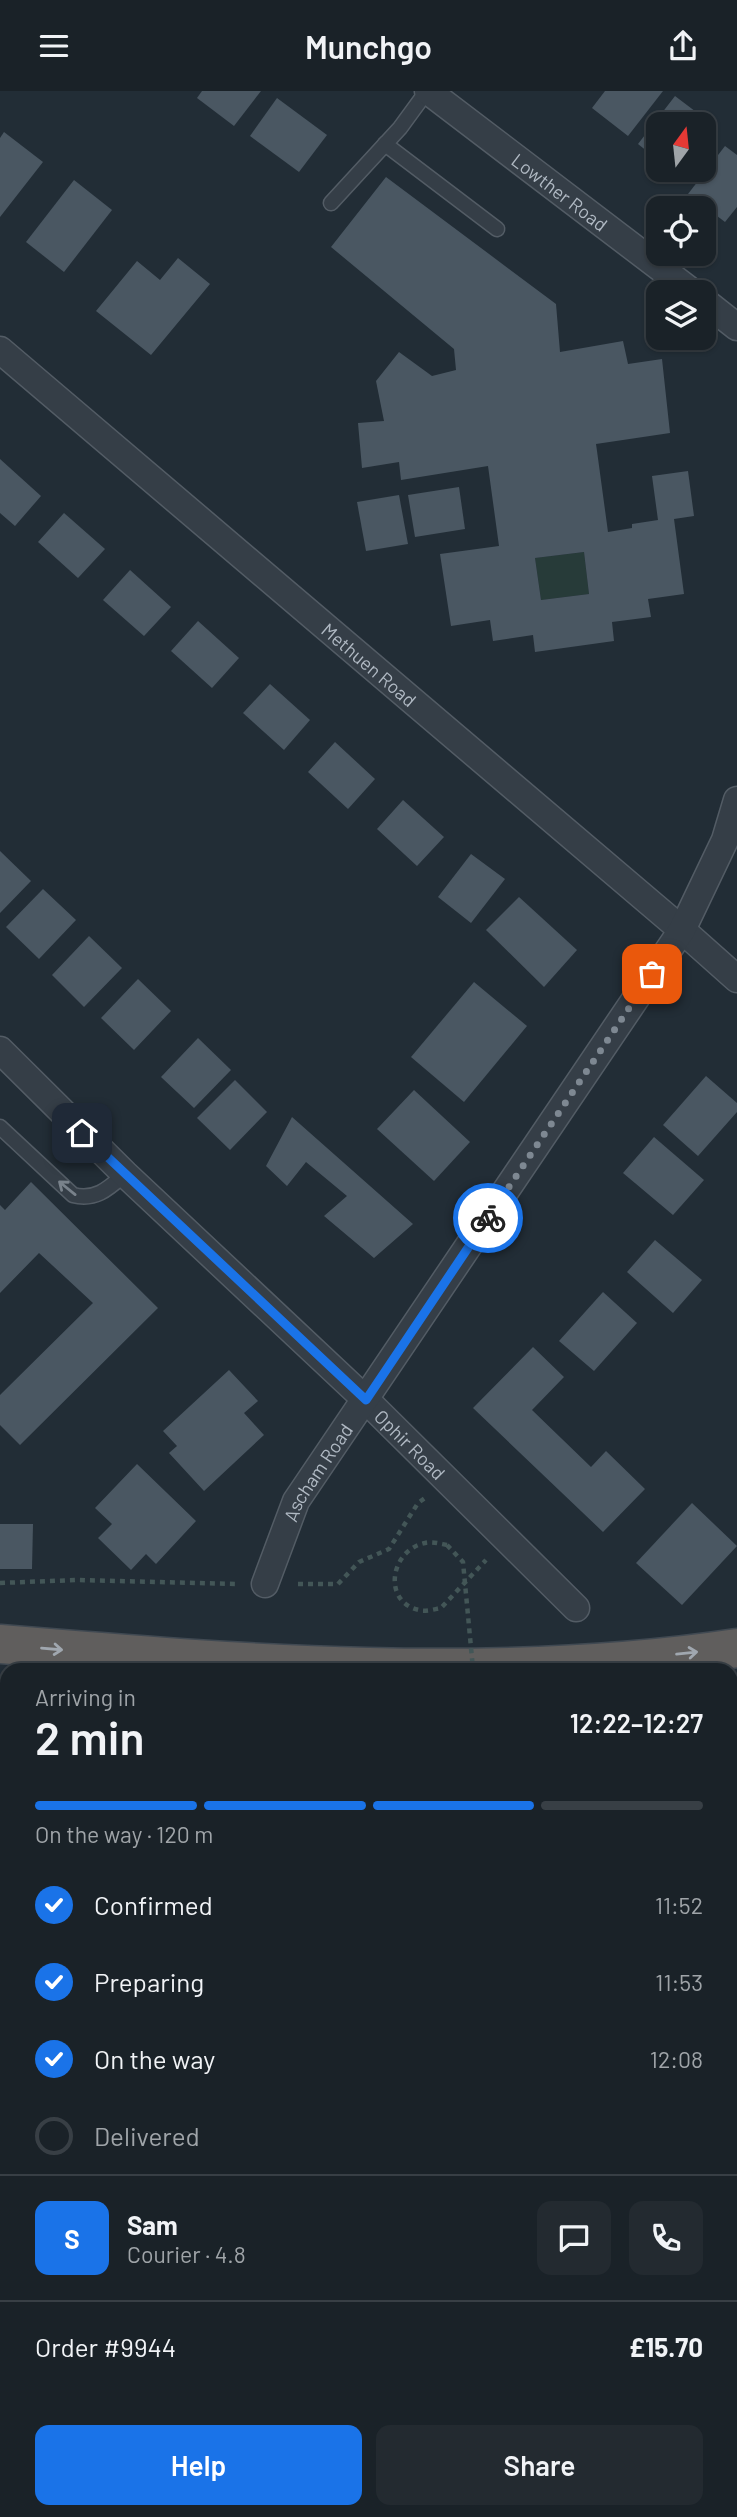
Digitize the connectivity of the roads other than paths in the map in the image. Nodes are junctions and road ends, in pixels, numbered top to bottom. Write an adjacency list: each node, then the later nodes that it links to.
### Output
1 (427, 91): 2 (lane); 5 (street, Lowther Road)
2 (385, 145): 3 (lane); 4 (lane)
3 (331, 203)
4 (497, 229)
5 (676, 280)
6 (716, 310): 7 (street)
7 (737, 327)
8 (0, 350): 10 (street, Methuen Road)
9 (737, 800): 10 (street, Ascham Road)
10 (682, 930): 11 (street, Methuen Road); 15 (street, Ascham Road)
11 (737, 979)
12 (0, 1050): 14 (street, Ophir Road)
13 (0, 1127): 14 (lane, one-way to 13)
14 (125, 1174): 15 (street, Ophir Road)
15 (366, 1400): 16 (street, Ascham Road); 17 (street, Ophir Road)
16 (265, 1584)
17 (576, 1608)
18 (0, 1644): 20 (highway, one-way to 20)
19 (737, 1648): 21 (highway, one-way to 19)
20 (309, 1663)
21 (571, 1663)

